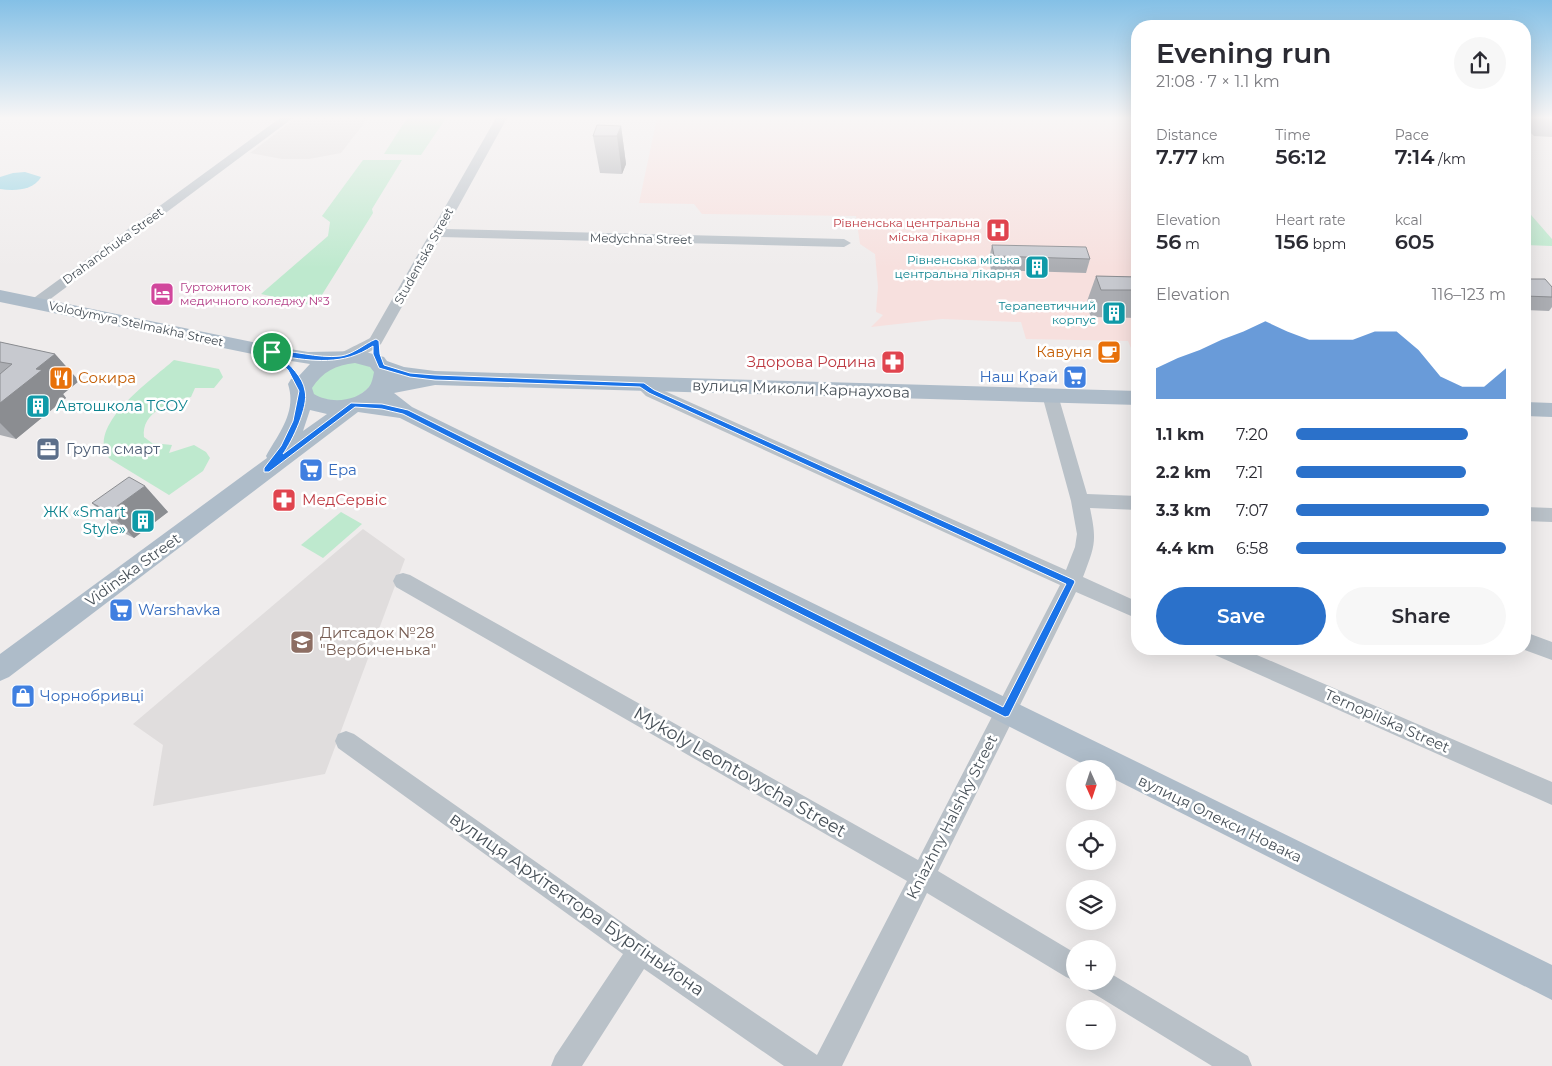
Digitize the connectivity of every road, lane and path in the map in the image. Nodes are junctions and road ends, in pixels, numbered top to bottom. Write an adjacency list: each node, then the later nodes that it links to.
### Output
1 (220, 168): 6 (street, Drahanchuka Street)
2 (474, 168): 3 (street, Studentska Street)
3 (438, 233): 4 (street, Medychna Street); 7 (street, Studentska Street)
4 (844, 243)
5 (0, 296): 6 (main road, Volodymyra Stelmakha Street)
6 (36, 303): 8 (main road, Volodymyra Stelmakha Street)
7 (376, 341): 9 (street); 10 (street)
8 (272, 352): 9 (main road, Volodymyra Stelmakha Street); 14 (main road)
9 (342, 358): 10 (main road); 14 (main road)
10 (382, 366): 11 (main road, вулиця Миколи Карнаухова); 13 (main road)
11 (435, 378): 12 (main road, вулиця Миколи Карнаухова); 13 (main road, вулиця Миколи Карнаухова)
12 (642, 384): 15 (main road, вулиця Миколи Карнаухова); 27 (street)
13 (378, 388): 17 (main road); 20 (main road, вулиця Олекси Новака)
14 (302, 391): 17 (main road); 21 (main road, Vidinska Street)
15 (1050, 395): 16 (main road, вулиця Миколи Карнаухова); 22 (street, Kniazhny Halshky Street)
16 (1131, 398)
17 (354, 404): 20 (main road, вулиця Олекси Новака); 21 (main road, Vidinska Street)
18 (1531, 410): 19 (main road)
19 (1552, 410)
20 (405, 412): 33 (main road, вулиця Олекси Новака)
21 (266, 470): 32 (main road, Vidinska Street)
22 (1080, 501): 23 (street); 27 (street, Kniazhny Halshky Street)
23 (1131, 503)
24 (1531, 514): 25 (street)
25 (1552, 515)
26 (403, 581): 36 (street, Mykoly Leontovycha Street)
27 (1071, 582): 28 (street); 33 (street, Kniazhny Halshky Street)
28 (1131, 609)
29 (1531, 642): 30 (street)
30 (1552, 651)
31 (1236, 655): 35 (street, Ternopilska Street)
32 (0, 669)
33 (1005, 712): 36 (street, Kniazhny Halshky Street); 39 (main road, вулиця Олекси Новака)
34 (346, 741): 37 (street, вулиця Архітектора Бургіньйона)
35 (1552, 794)
36 (922, 876): 38 (street, Mykoly Leontovycha Street); 43 (street, Kniazhny Halshky Street)
37 (641, 951): 41 (street); 42 (street, вулиця Архітектора Бургіньйона)
38 (1066, 963)
39 (1552, 983)
40 (1113, 990): 44 (street)
41 (565, 1066)
42 (808, 1066)
43 (827, 1066)
44 (1238, 1066)

